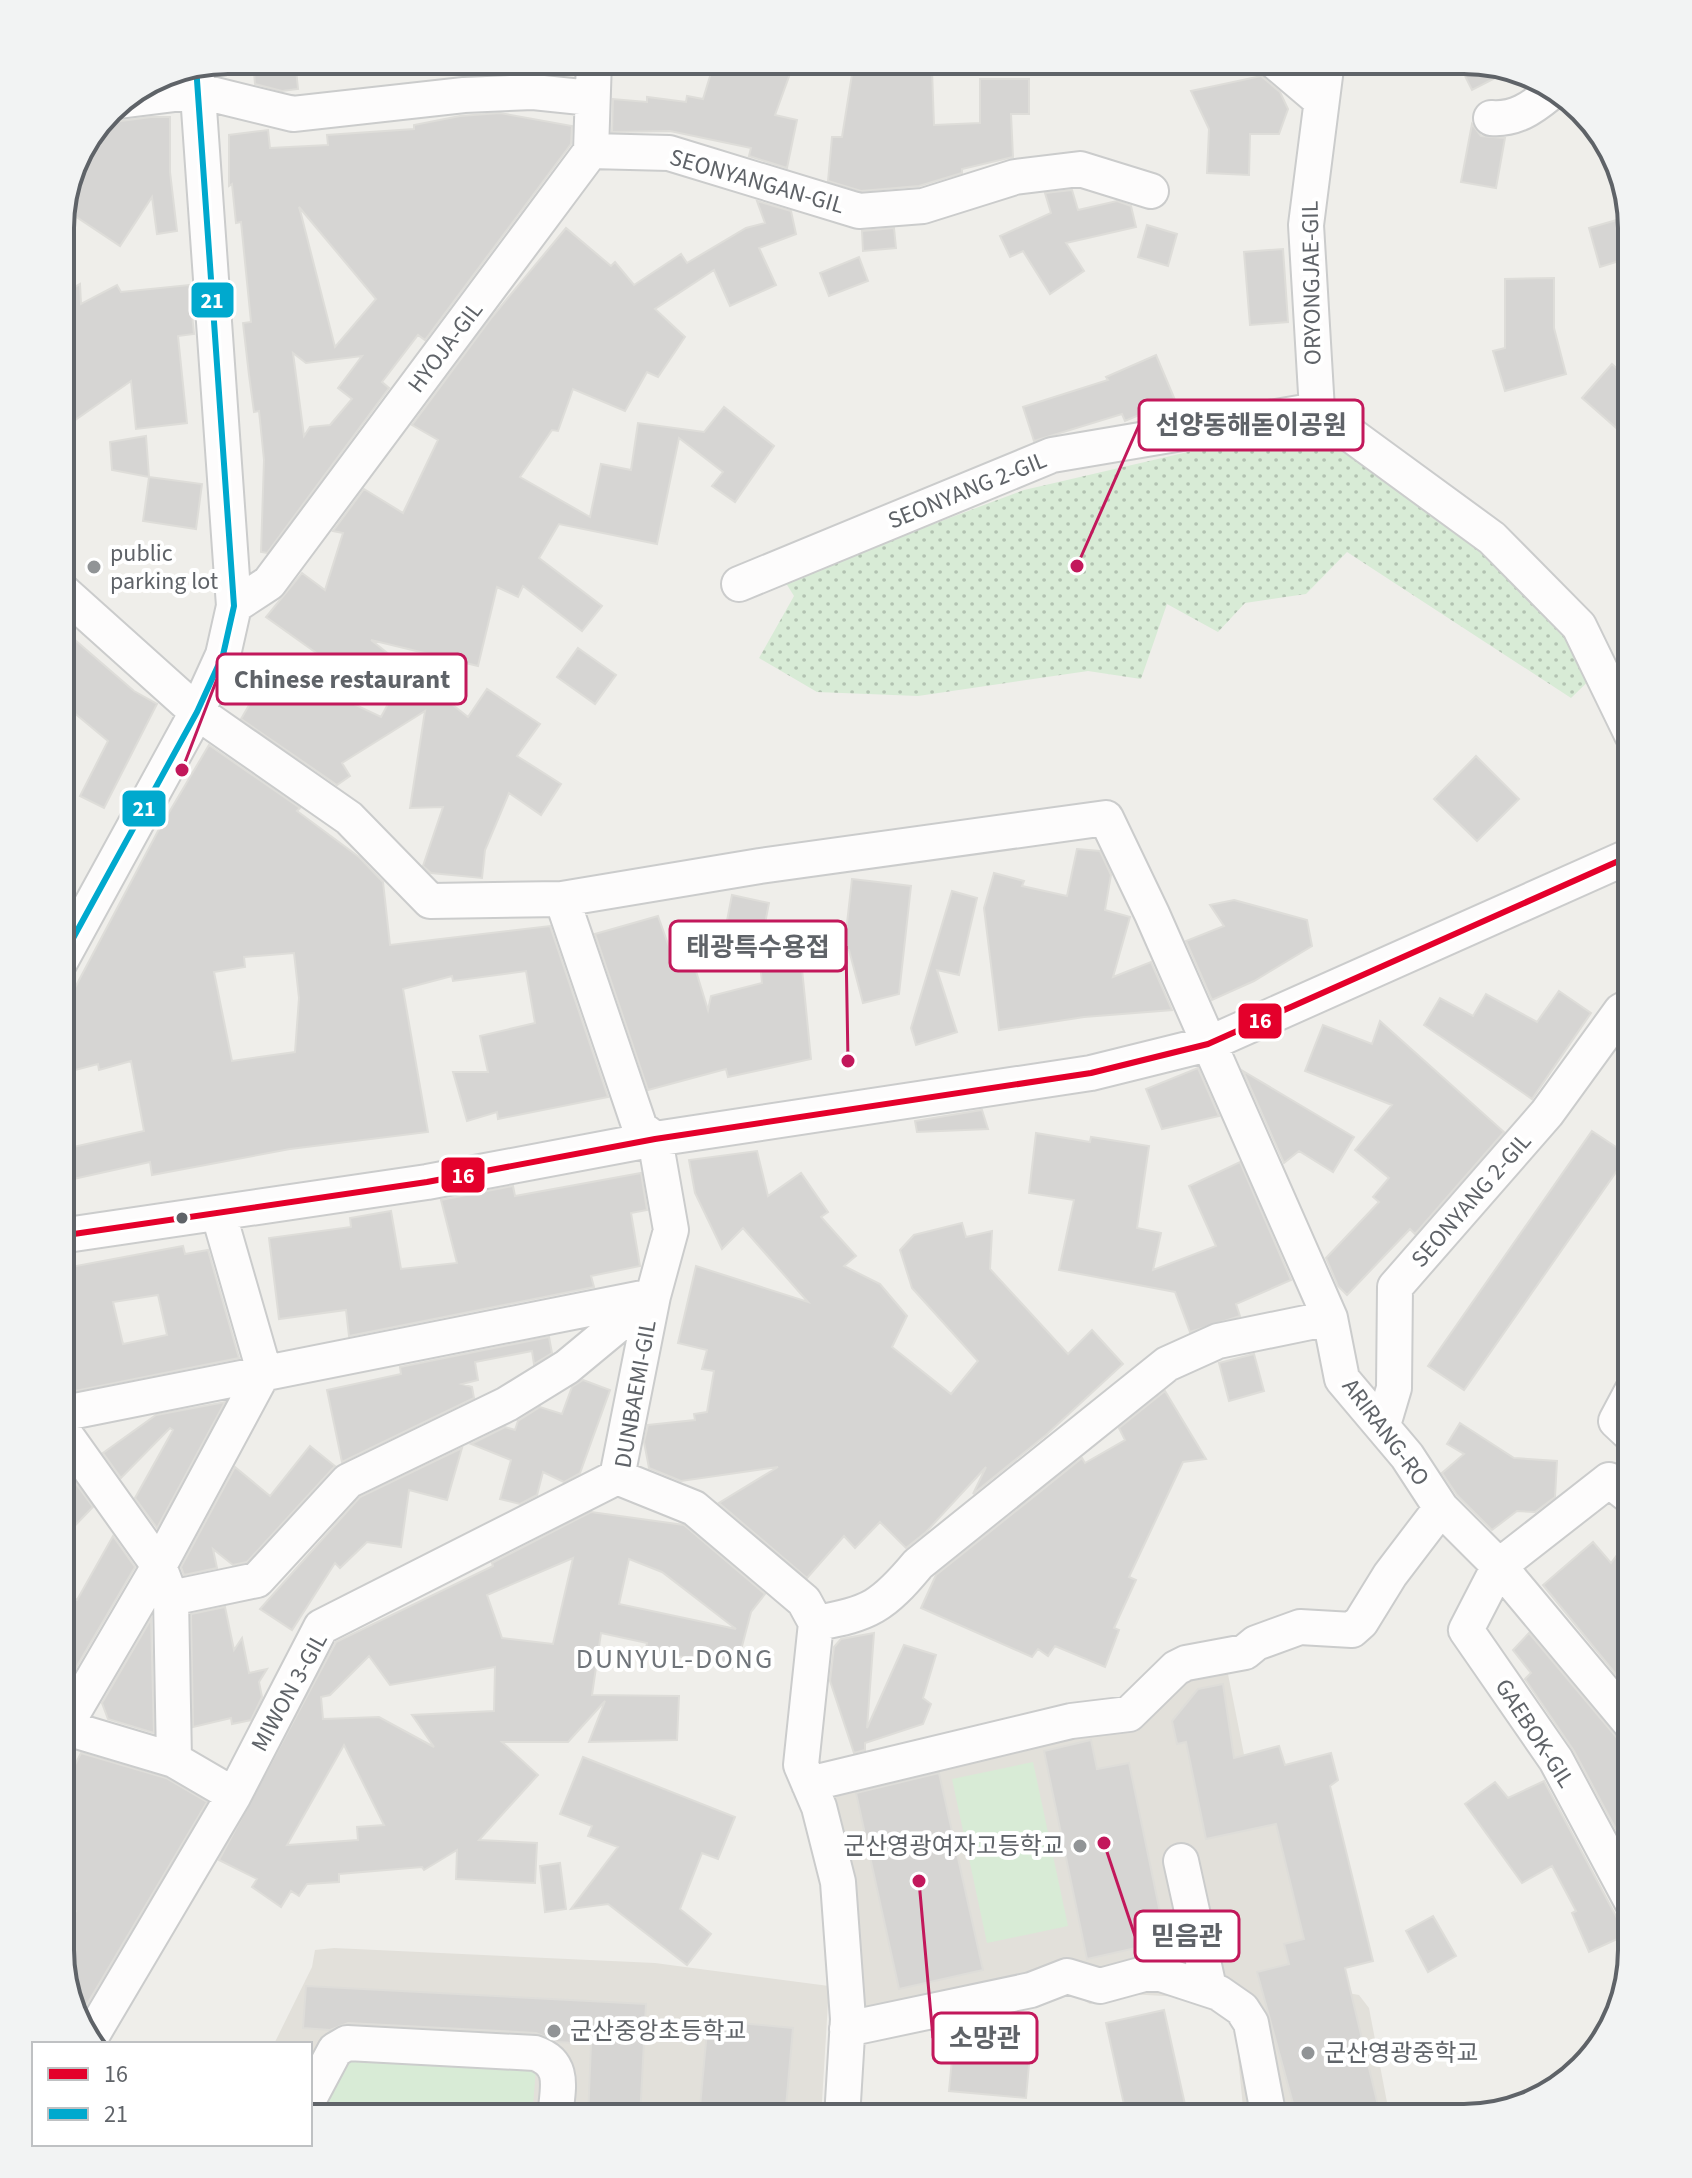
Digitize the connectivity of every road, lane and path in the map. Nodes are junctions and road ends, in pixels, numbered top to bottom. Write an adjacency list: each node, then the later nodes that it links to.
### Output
1 (593, 74): 7 (street)
2 (1290, 74): 8 (street)
3 (1324, 74): 8 (street, ORYONGJAE-GIL)
4 (197, 79): 5 (street); 7 (street); 15 (street)
5 (164, 88)
6 (1545, 97): 9 (street)
7 (591, 98): 10 (street)
8 (1319, 99): 12 (street, ORYONGJAE-GIL)
9 (1491, 118)
10 (591, 151): 11 (street, SEONYANGAN-GIL); 15 (street, HYOJA-GIL)
11 (1151, 191)
12 (1317, 410): 13 (street, SEONYANG 2-GIL); 16 (street)
13 (739, 584)
14 (74, 602): 17 (street)
15 (234, 606): 17 (street)
16 (1618, 706)
17 (197, 712): 19 (street); 20 (street)
18 (1618, 861): 22 (street)
19 (562, 899): 22 (street, ARIRANG-RO); 23 (street)
20 (74, 936)
21 (1618, 1015): 30 (street, SEONYANG 2-GIL)
22 (1208, 1044): 23 (street); 27 (street, ARIRANG-RO)
23 (655, 1139): 24 (street); 26 (street, DUNBAEMI-GIL)
24 (219, 1215): 25 (street); 28 (street)
25 (74, 1234)
26 (653, 1296): 28 (street); 32 (street, DUNBAEMI-GIL); 36 (street)
27 (1330, 1318): 30 (street, ARIRANG-RO); 37 (street)
28 (264, 1371): 29 (street); 36 (street)
29 (74, 1411)
30 (1383, 1425): 34 (street, ARIRANG-RO)
31 (74, 1448): 36 (street)
32 (617, 1477): 37 (street, DUNBAEMI-GIL); 43 (street, MIWON 3-GIL)
33 (1618, 1487): 35 (street)
34 (1441, 1508): 35 (street, ARIRANG-RO); 42 (street)
35 (1499, 1566): 38 (street, ARIRANG-RO); 45 (street, GAEBOK-GIL)
36 (165, 1582): 39 (street); 41 (street)
37 (816, 1623): 42 (street)
38 (1618, 1708)
39 (74, 1712)
40 (74, 1733): 41 (street)
41 (174, 1760): 43 (street)
42 (809, 1784): 48 (street)
43 (234, 1795): 47 (street, MIWON 3-GIL)
44 (1181, 1861): 46 (street)
45 (1618, 1876)
46 (1209, 1988): 48 (street); 52 (street)
47 (96, 2028)
48 (847, 2029): 51 (street)
49 (312, 2093): 50 (street)
50 (556, 2104)
51 (843, 2104)
52 (1266, 2104)

